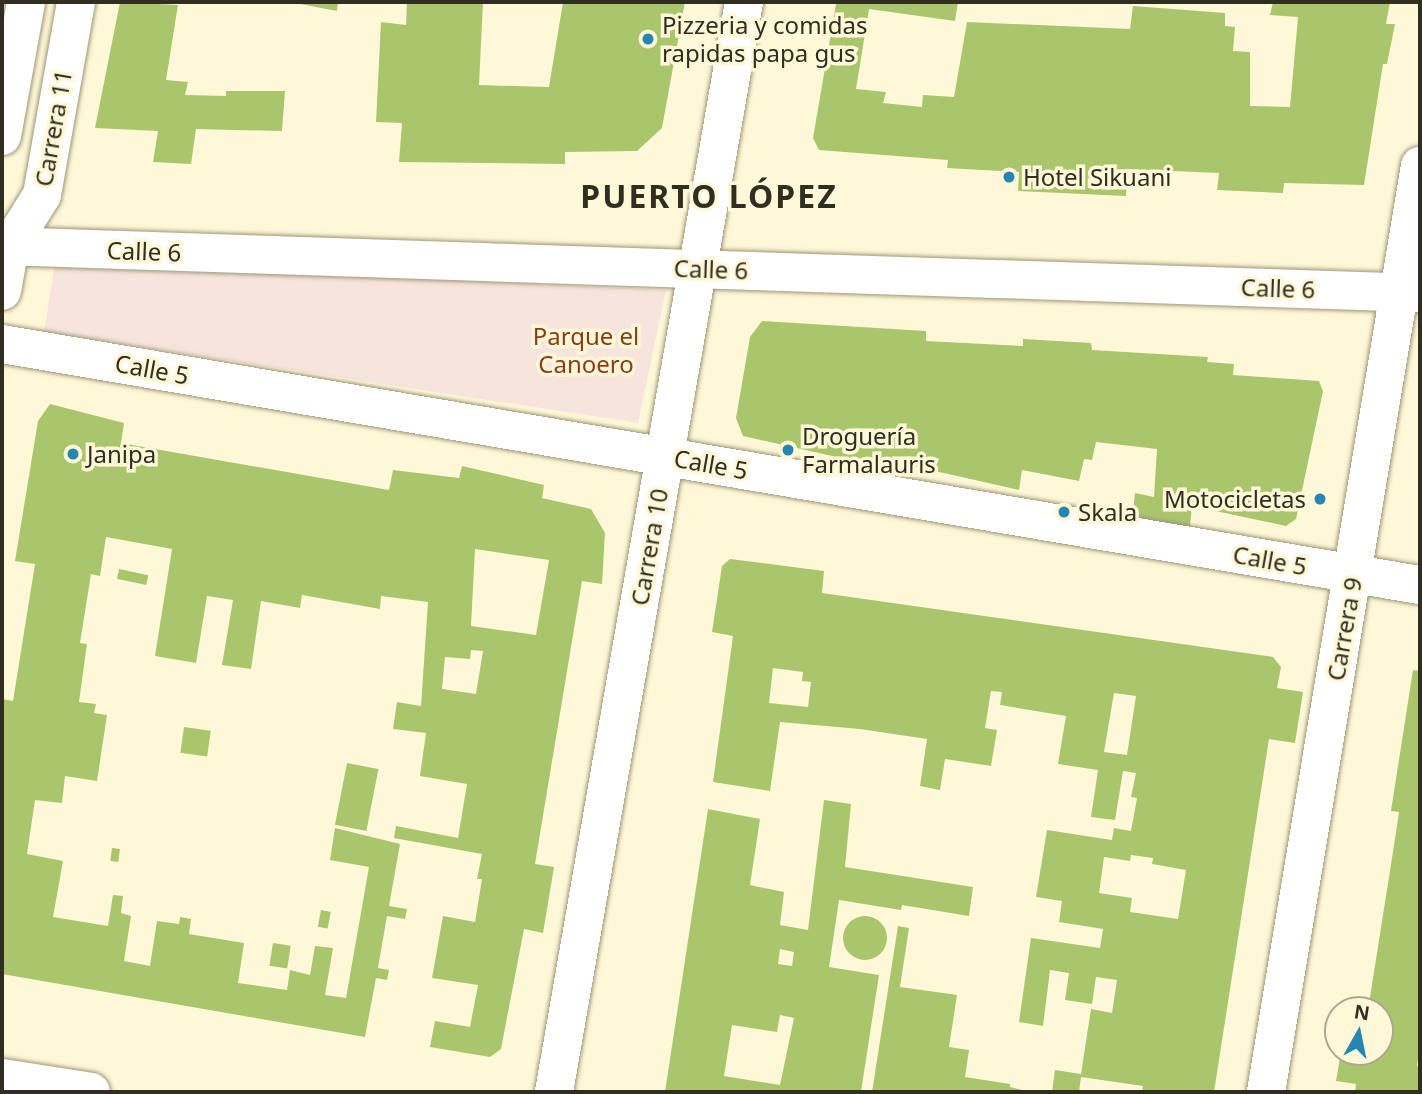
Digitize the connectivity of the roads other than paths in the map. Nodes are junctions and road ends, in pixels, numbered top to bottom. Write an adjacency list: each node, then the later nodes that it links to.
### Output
1 (26, 2): 4 (street, Carrera 11)
2 (76, 2): 6 (street, Carrera 11)
3 (744, 2): 7 (street, Carrera 10)
4 (2, 136)
5 (1420, 166): 9 (street, Carrera 9)
6 (4, 238): 7 (street, Calle 6); 8 (street, Carrera 11)
7 (698, 269): 9 (street, Calle 6); 11 (street, Carrera 10)
8 (2, 291)
9 (1410, 293): 12 (street, Carrera 9)
10 (2, 344): 11 (street, Calle 5)
11 (664, 456): 12 (street, Calle 5); 16 (street, Carrera 10)
12 (1353, 574): 13 (street, Calle 5); 17 (street, Carrera 9)
13 (1420, 585)
14 (2, 1078): 15 (street)
15 (91, 1092)
16 (554, 1092)
17 (1266, 1092)

